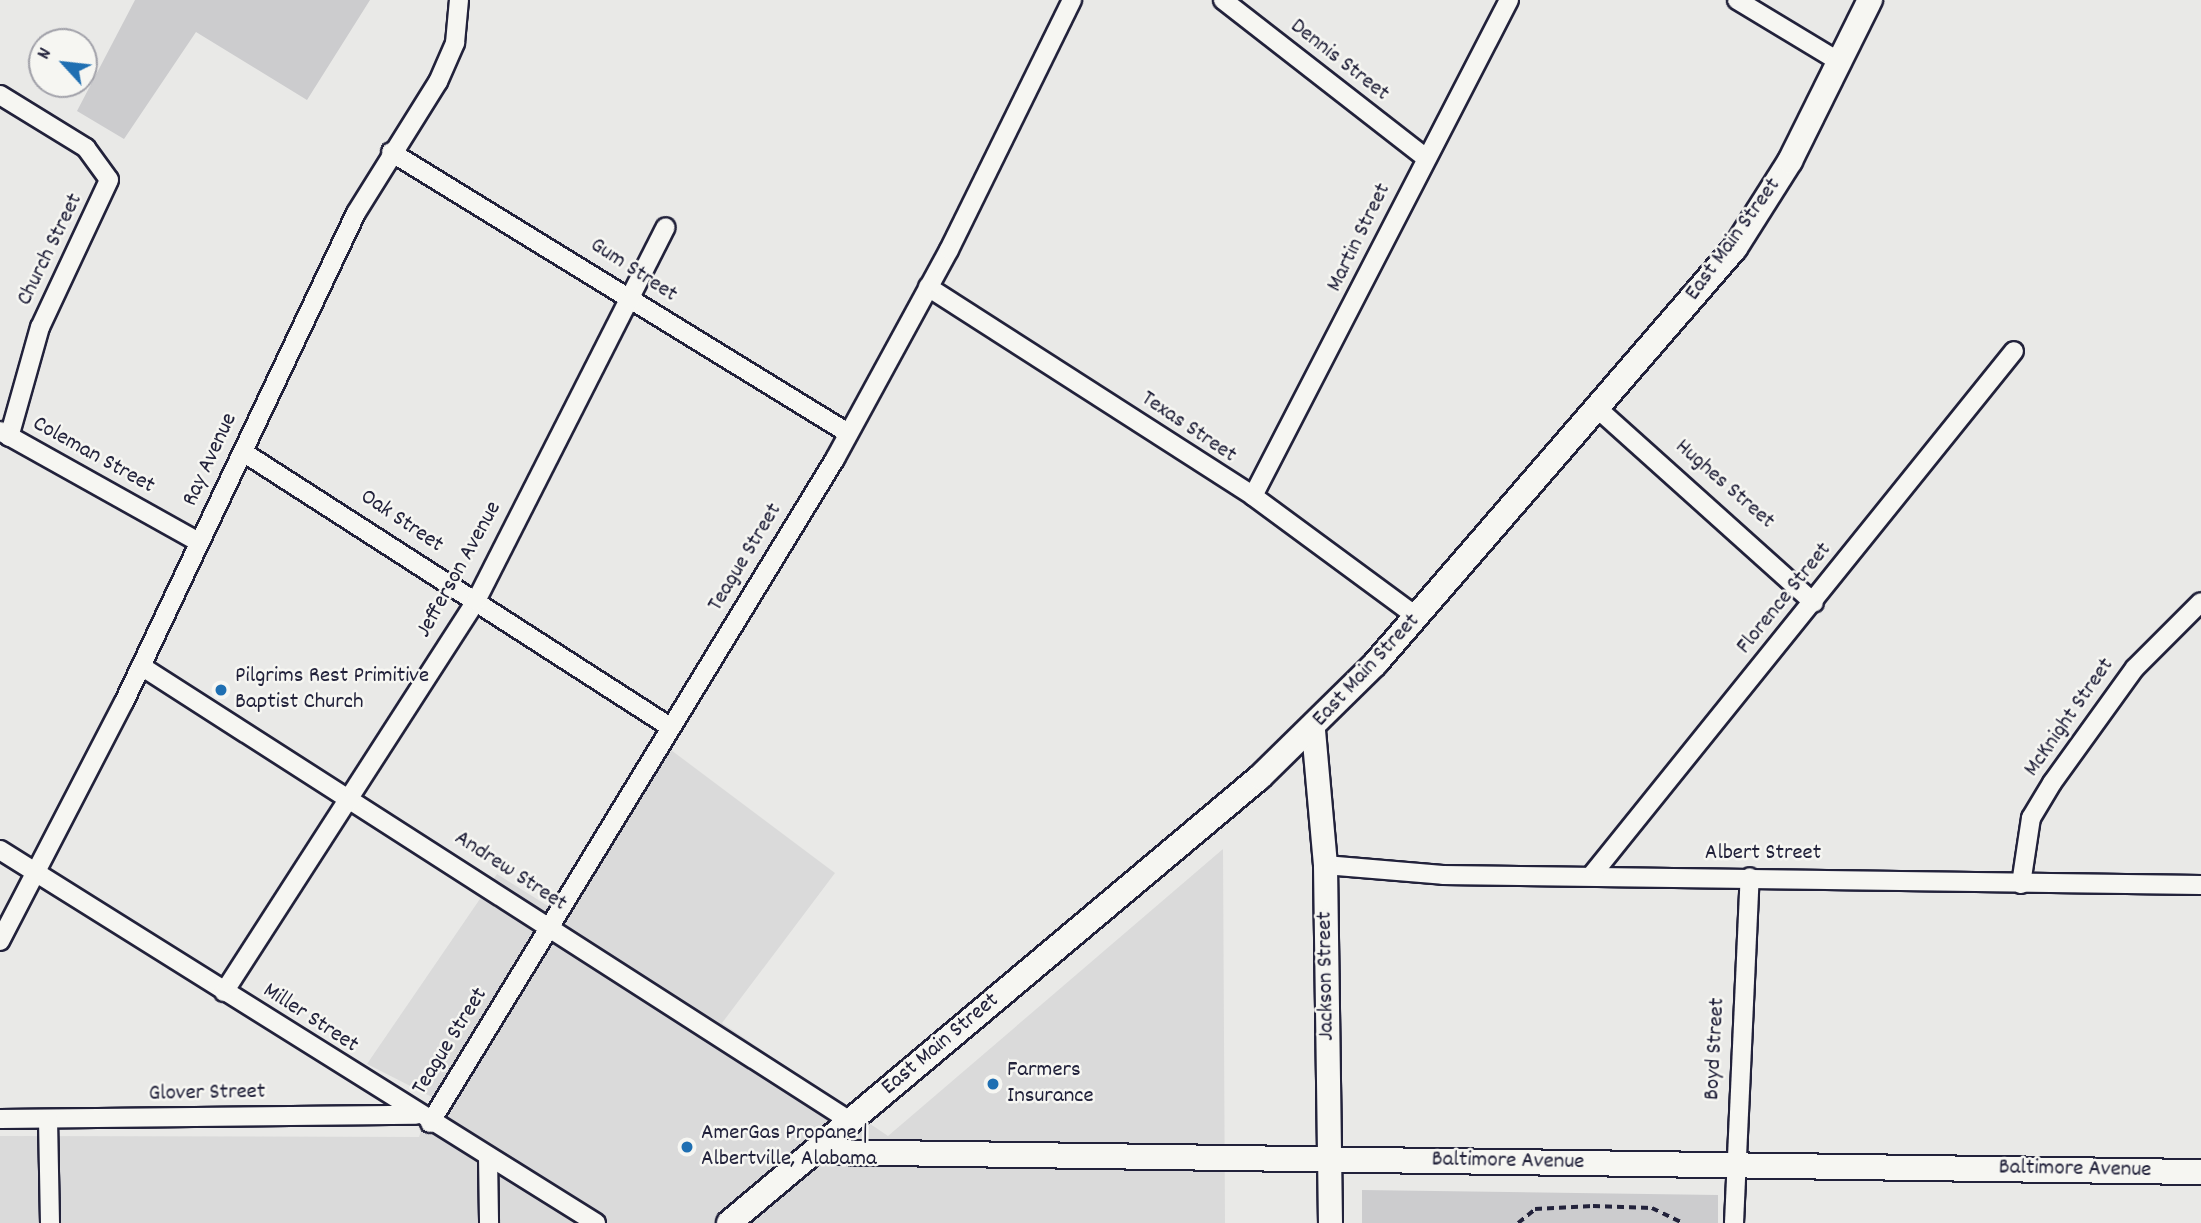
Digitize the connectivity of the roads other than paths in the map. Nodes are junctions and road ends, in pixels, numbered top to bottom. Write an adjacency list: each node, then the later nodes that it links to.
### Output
1 (459, 0): 9 (street, Ray Avenue)
2 (1072, 0): 12 (street, Teague Street)
3 (1223, 0): 10 (street, Dennis Street)
4 (1509, 0): 10 (street, Martin Street)
5 (1737, 0): 7 (street)
6 (1870, 0): 7 (main road, East Main Street)
7 (1838, 61): 15 (main road, East Main Street)
8 (0, 95): 17 (street, Church Street)
9 (391, 152): 13 (street, Gum Street); 18 (street, Ray Avenue)
10 (1426, 158): 19 (street, Martin Street)
11 (666, 227): 13 (street, Jefferson Avenue)
12 (928, 287): 16 (street, Teague Street); 19 (street, Texas Street)
13 (629, 297): 16 (street, Gum Street); 21 (street, Jefferson Avenue)
14 (2014, 351): 22 (street, Florence Street)
15 (1598, 408): 22 (street, Hughes Street); 24 (main road, East Main Street)
16 (848, 433): 26 (street, Teague Street)
17 (5, 434): 20 (street, Coleman Street)
18 (243, 452): 20 (street, Ray Avenue); 21 (street, Oak Street)
19 (1252, 496): 24 (street, Texas Street)
20 (199, 542): 25 (street, Ray Avenue)
21 (476, 601): 26 (street, Oak Street); 28 (street, Jefferson Avenue)
22 (1814, 603): 32 (street, Florence Street)
23 (2201, 603): 34 (street, McKnight Street)
24 (1417, 617): 27 (main road, East Main Street)
25 (141, 666): 28 (street, Andrew Street); 31 (street, Ray Avenue)
26 (670, 727): 36 (street, Teague Street)
27 (1313, 730): 30 (street, Jackson Street); 42 (main road, East Main Street)
28 (349, 796): 36 (street, Andrew Street); 38 (street, Jefferson Avenue)
29 (0, 850): 31 (street, Miller Street)
30 (1325, 865): 32 (street, Albert Street); 45 (street, Jackson Street)
31 (33, 872): 37 (street, Ray Avenue); 38 (street, Miller Street)
32 (1591, 876): 33 (street, Albert Street)
33 (1750, 877): 34 (street, Albert Street); 46 (street, Boyd Street)
34 (2021, 884): 35 (street, Albert Street)
35 (2201, 885)
36 (550, 927): 41 (street, Teague Street); 42 (street, Andrew Street)
37 (0, 941)
38 (224, 992): 41 (street, Miller Street)
39 (0, 1119): 40 (street, Glover Street)
40 (48, 1119): 41 (street, Glover Street); 48 (street)
41 (423, 1119): 44 (street, Miller Street)
42 (850, 1122): 43 (main road, East Main Street)
43 (815, 1152): 45 (main road, Baltimore Avenue); 51 (main road, East Main Street)
44 (488, 1156): 49 (street); 50 (street, Miller Street)
45 (1328, 1159): 46 (main road, Baltimore Avenue); 52 (street, Jackson Street)
46 (1733, 1165): 47 (main road, Baltimore Avenue); 53 (street, Boyd Street)
47 (2201, 1172)
48 (50, 1223)
49 (489, 1223)
50 (596, 1223)
51 (729, 1223)
52 (1330, 1223)
53 (1734, 1223)

